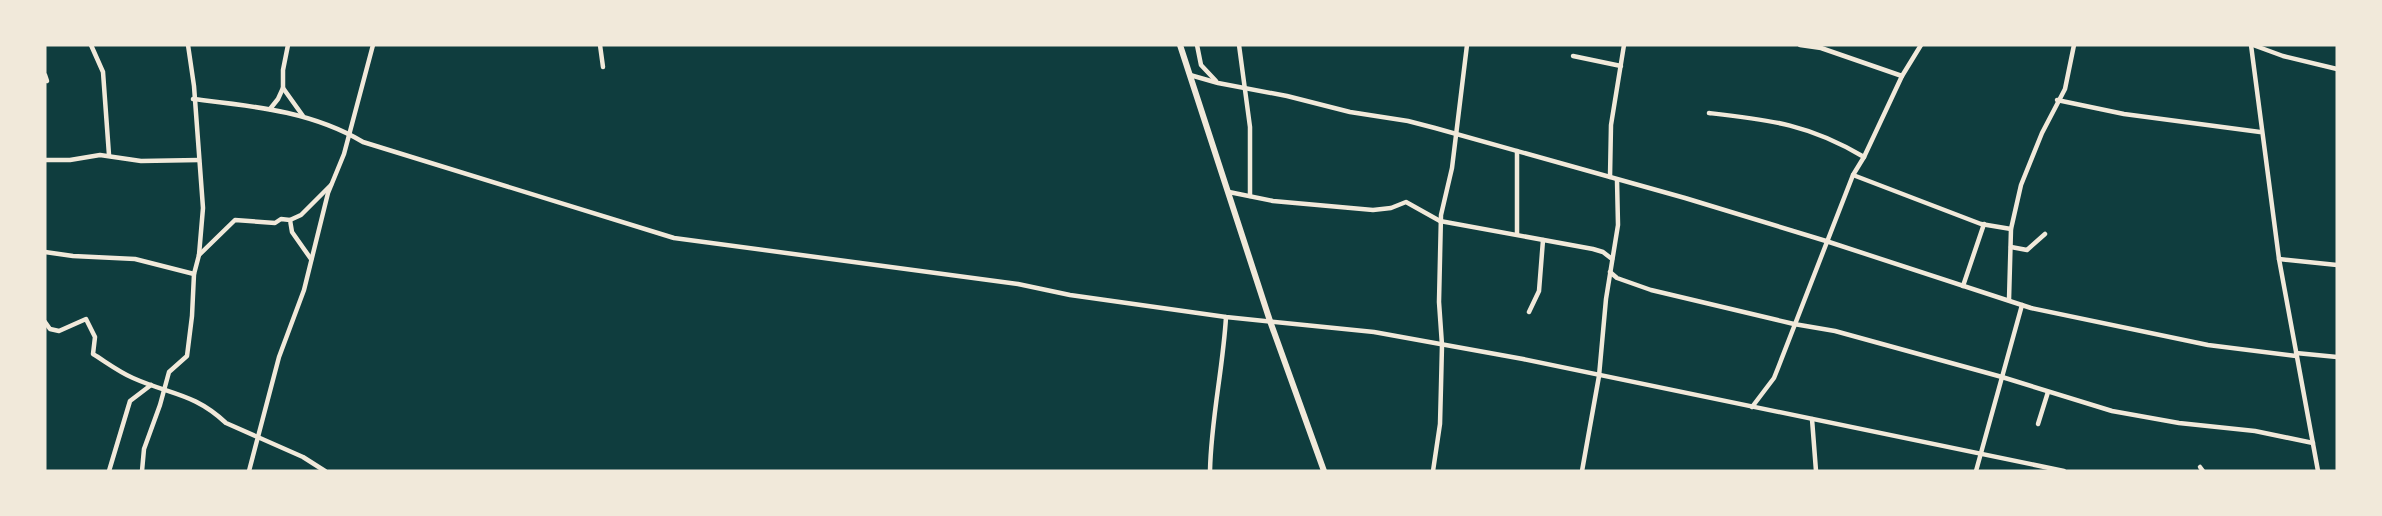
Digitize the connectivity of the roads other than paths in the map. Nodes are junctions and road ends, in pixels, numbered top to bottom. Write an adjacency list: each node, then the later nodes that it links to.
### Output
1 (92, 45): 35 (street)
2 (188, 45): 26 (street)
3 (288, 45): 25 (street)
4 (374, 45): 32 (street)
5 (600, 45): 17 (street)
6 (1179, 45): 20 (street)
7 (1197, 45): 23 (street)
8 (1239, 45): 24 (street)
9 (1467, 45): 33 (street)
10 (1624, 45): 16 (street)
11 (1800, 45): 21 (street)
12 (1921, 45): 21 (street)
13 (2074, 45): 27 (street)
14 (2252, 45): 18 (street); 31 (street)
15 (1573, 57): 16 (street)
16 (1621, 66): 40 (street)
17 (603, 67)
18 (2337, 69)
19 (45, 75): 22 (street)
20 (1190, 75): 23 (street); 43 (street)
21 (1902, 76): 36 (street)
22 (47, 81)
23 (1218, 83): 24 (street)
24 (1246, 87): 33 (street); 44 (street)
25 (283, 88): 28 (street); 30 (street)
26 (193, 99): 28 (street); 38 (street)
27 (2057, 100): 31 (street); 48 (street)
28 (270, 109): 30 (street)
29 (1709, 112): 36 (street)
30 (303, 116): 32 (street)
31 (2260, 132): 58 (street)
32 (350, 134): 42 (street); 66 (street)
33 (1457, 136): 34 (street); 46 (street)
34 (1517, 152): 40 (street); 49 (street)
35 (109, 155): 37 (street); 38 (street)
36 (1863, 157): 39 (street)
37 (45, 160)
38 (199, 160): 55 (street)
39 (1852, 175): 47 (street); 52 (street)
40 (1610, 177): 41 (street)
41 (1617, 180): 52 (street); 57 (street)
42 (331, 185): 45 (street); 56 (street)
43 (1229, 192): 44 (street); 67 (street)
44 (1250, 196): 46 (street)
45 (290, 220): 55 (street); 56 (street)
46 (1440, 221): 49 (street); 70 (street)
47 (1984, 224): 48 (street); 62 (street)
48 (2011, 229): 53 (street)
49 (1517, 234): 51 (street)
50 (2045, 234): 53 (street)
51 (1543, 240): 57 (street); 65 (street)
52 (1826, 241): 62 (street); 69 (street)
53 (2011, 247): 63 (street)
54 (45, 252): 61 (street)
55 (199, 255): 61 (street)
56 (311, 259): 81 (street)
57 (1612, 259): 60 (street)
58 (2279, 259): 59 (street); 71 (street)
59 (2337, 265)
60 (1610, 272): 69 (street); 73 (street)
61 (194, 274): 76 (street)
62 (1963, 286): 63 (street)
63 (2009, 300): 64 (street)
64 (2022, 305): 71 (street); 74 (street)
65 (1529, 312)
66 (1226, 317): 67 (street); 88 (street)
67 (1270, 321): 70 (street); 89 (street)
68 (45, 322): 75 (street)
69 (1794, 324): 74 (street); 78 (street)
70 (1443, 345): 73 (street); 90 (street)
71 (2296, 354): 72 (street); 82 (street)
72 (2337, 357)
73 (1599, 376): 78 (street); 91 (street)
74 (2002, 377): 77 (street); 83 (street)
75 (151, 385): 76 (street); 84 (street)
76 (164, 389): 81 (street); 85 (street)
77 (2048, 392): 80 (street); 82 (street)
78 (1752, 407): 79 (street)
79 (1812, 419): 83 (street); 92 (street)
80 (2038, 424)
81 (259, 438): 86 (street); 87 (street)
82 (2313, 443): 95 (street)
83 (1980, 455): 93 (street); 94 (street)
84 (109, 471)
85 (142, 471)
86 (249, 471)
87 (325, 471)
88 (1210, 471)
89 (1324, 471)
90 (1433, 471)
91 (1582, 471)
92 (1816, 471)
93 (1976, 471)
94 (2064, 471)
95 (2318, 471)

